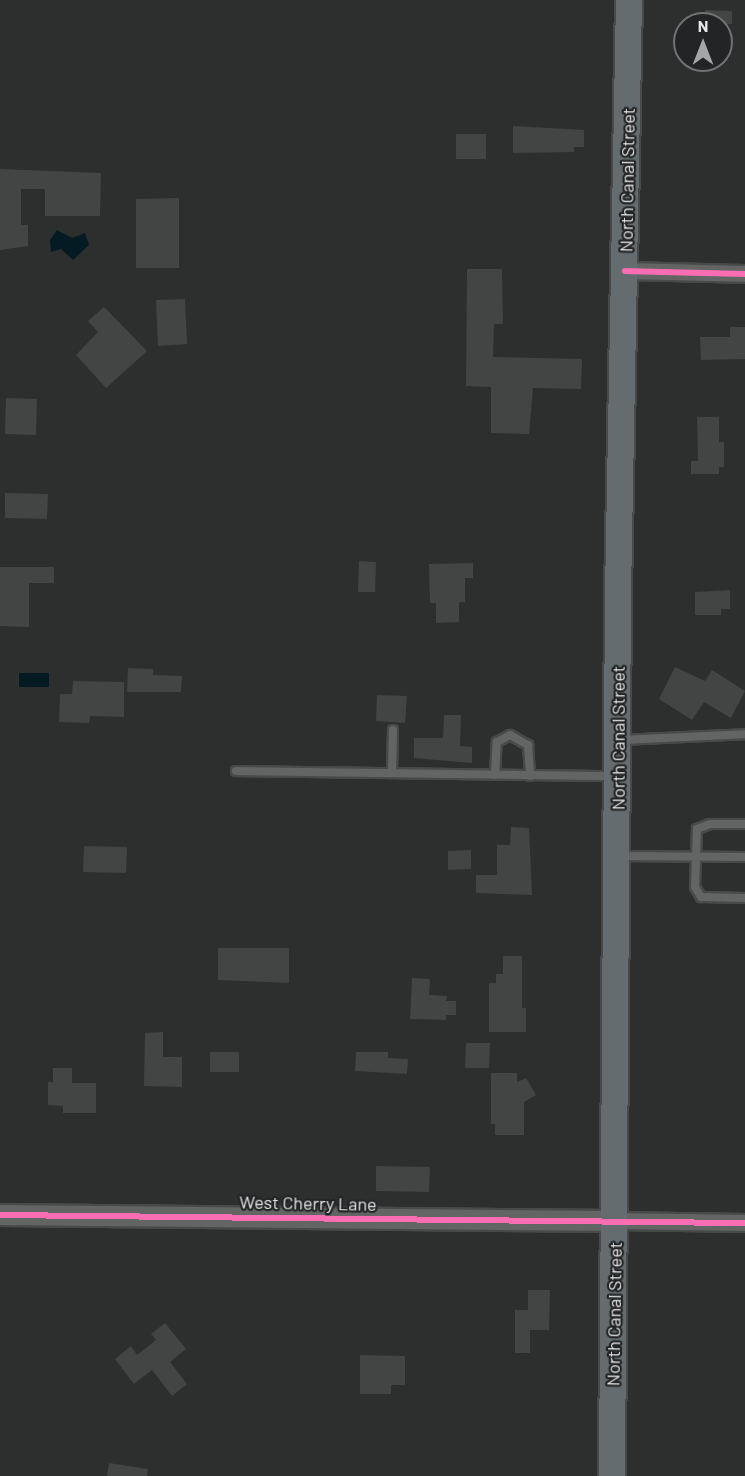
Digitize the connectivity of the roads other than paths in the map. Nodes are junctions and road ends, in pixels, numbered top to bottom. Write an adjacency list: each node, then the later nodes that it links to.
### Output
1 (628, 0): 2 (main road, North Canal Street)
2 (625, 271): 3 (street); 6 (main road, North Canal Street)
3 (745, 274)
4 (393, 730): 8 (lane)
5 (745, 734): 6 (lane)
6 (619, 740): 11 (main road, North Canal Street)
7 (236, 771): 8 (lane)
8 (392, 773): 9 (lane)
9 (495, 775): 10 (lane); 10 (lane)
10 (530, 776): 11 (lane)
11 (619, 776): 13 (main road, North Canal Street)
12 (745, 824): 14 (lane)
13 (618, 856): 14 (lane); 18 (main road, North Canal Street)
14 (695, 857): 15 (lane); 16 (lane)
15 (745, 858)
16 (745, 898)
17 (0, 1215): 18 (street, West Cherry Lane)
18 (615, 1221): 19 (street); 20 (main road, North Canal Street)
19 (745, 1223)
20 (612, 1476)

